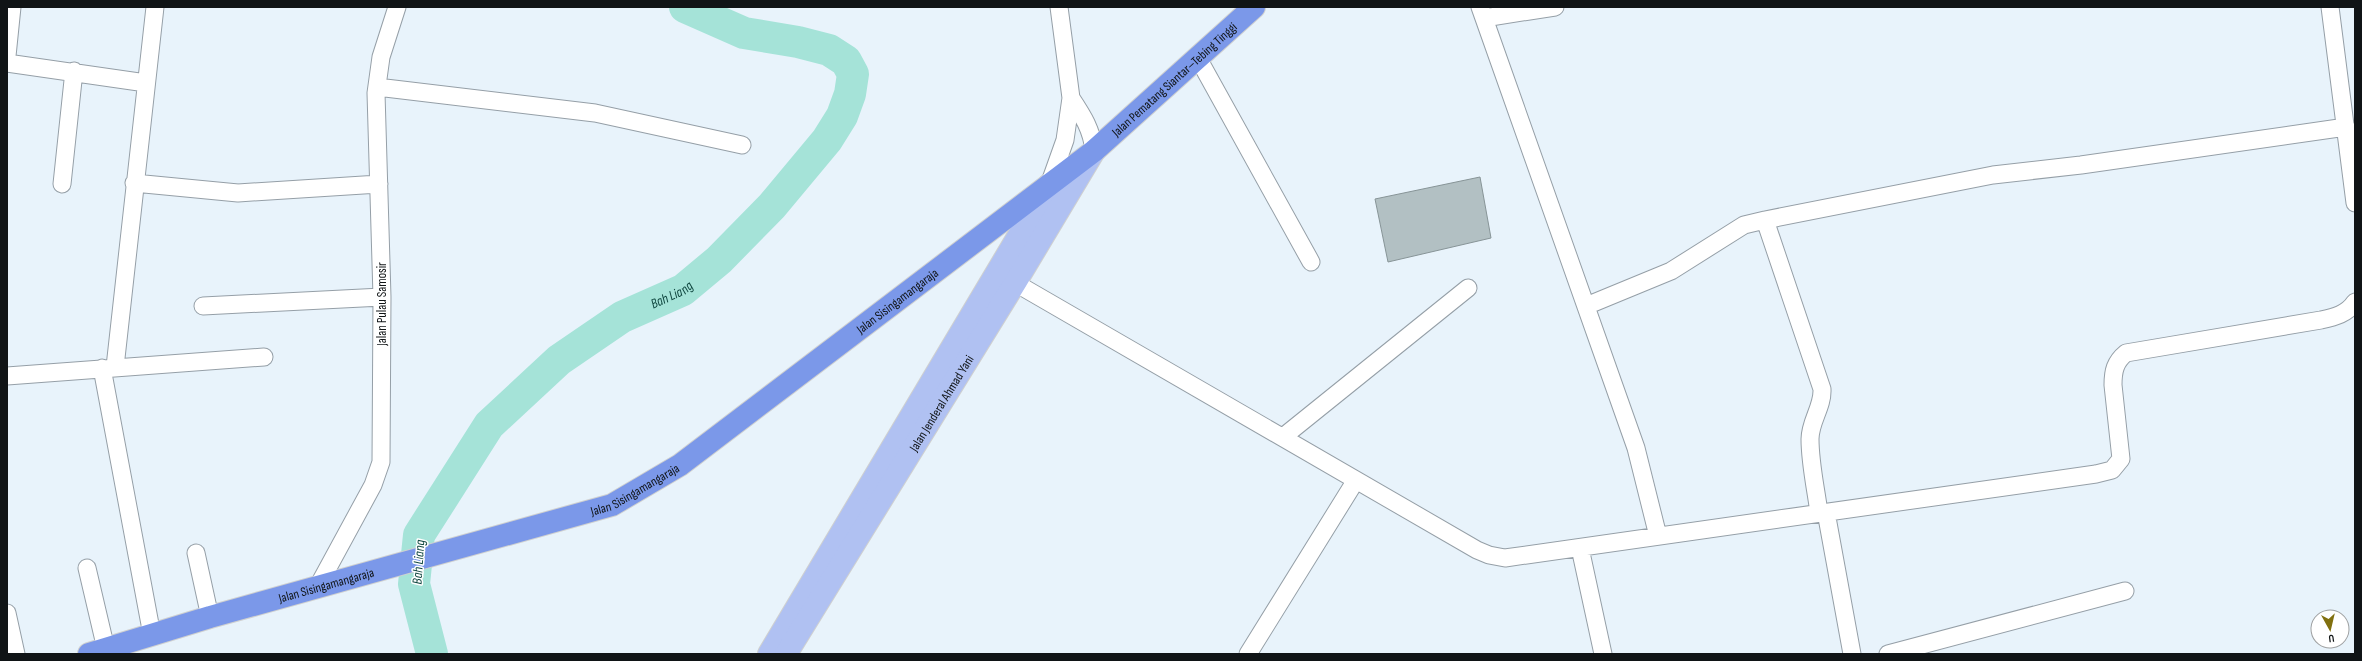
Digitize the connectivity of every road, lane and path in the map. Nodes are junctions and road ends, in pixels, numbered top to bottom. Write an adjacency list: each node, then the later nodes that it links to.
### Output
1 (12, 7): 9 (street)
2 (155, 7): 13 (street)
3 (396, 7): 14 (street, Jalan Pulau Samosir)
4 (1059, 7): 15 (street)
5 (1254, 7): 10 (highway, Jalan Pematang Siantar–Tebing Tinggi)
6 (1555, 7): 8 (street)
7 (2330, 7): 16 (street)
8 (1482, 13): 31 (street)
9 (7, 56)
10 (1198, 58): 18 (highway, Jalan Pematang Siantar–Tebing Tinggi); 25 (street)
11 (7, 62): 12 (street)
12 (74, 71): 13 (street); 20 (street)
13 (146, 83): 19 (street)
14 (377, 87): 17 (street); 21 (street, Jalan Pulau Samosir)
15 (1071, 98): 18 (street); 22 (street)
16 (2348, 122): 23 (street); 24 (street)
17 (742, 145)
18 (1094, 151): 22 (highway, Jalan Sisingamangaraja); 26 (main road, Jalan Jenderal Ahmad Yani)
19 (134, 183): 21 (street); 33 (street)
20 (62, 184)
21 (379, 184): 28 (street, Jalan Pulau Samosir)
22 (1049, 185): 26 (main road, Jalan Jenderal Ahmad Yani); 42 (highway, Jalan Sisingamangaraja)
23 (2355, 203)
24 (1765, 220): 31 (street); 37 (street)
25 (1311, 262)
26 (1006, 278): 35 (street); 49 (main road, Jalan Jenderal Ahmad Yani); 50 (main road, Jalan Jenderal Ahmad Yani)
27 (1468, 288): 35 (street)
28 (382, 297): 30 (street); 42 (street, Jalan Pulau Samosir)
29 (2355, 302): 37 (street)
30 (203, 306)
31 (1586, 306): 38 (street)
32 (264, 357): 33 (street)
33 (109, 368): 34 (street); 46 (street)
34 (7, 376)
35 (1283, 437): 36 (street)
36 (1356, 480): 39 (street); 51 (street)
37 (1823, 513): 38 (street); 53 (street)
38 (1658, 536): 39 (street)
39 (1580, 548): 52 (street)
40 (196, 554): 45 (street)
41 (87, 568): 47 (street)
42 (317, 588): 45 (highway, Jalan Sisingamangaraja)
43 (2125, 591): 54 (street)
44 (7, 613): 48 (street)
45 (210, 617): 46 (highway, Jalan Sisingamangaraja)
46 (152, 635): 47 (highway, Jalan Sisingamangaraja)
47 (97, 652)
48 (16, 654)
49 (769, 654)
50 (786, 654)
51 (1248, 654)
52 (1604, 654)
53 (1852, 654)
54 (1888, 654)

